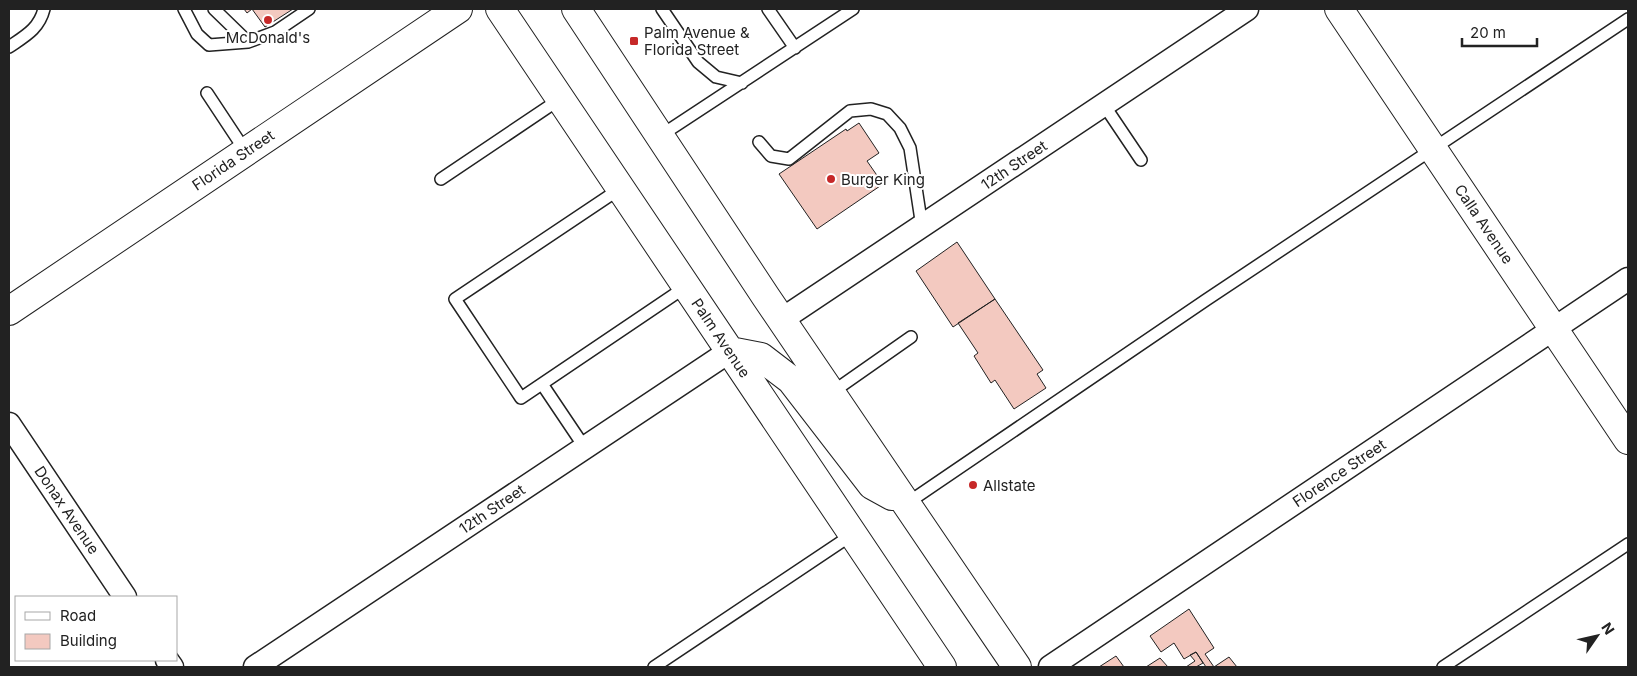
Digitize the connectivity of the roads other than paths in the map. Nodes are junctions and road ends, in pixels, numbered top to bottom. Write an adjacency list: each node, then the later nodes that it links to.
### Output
1 (44, 9): 15 (lane)
2 (184, 9): 14 (lane)
3 (214, 9): 14 (lane)
4 (309, 9): 14 (lane)
5 (458, 9): 24 (main road, Florida Street)
6 (500, 9): 19 (main road, Palm Avenue)
7 (576, 9): 21 (main road)
8 (662, 9): 17 (lane)
9 (768, 9): 16 (lane)
10 (853, 9): 16 (lane)
11 (1246, 9): 20 (street, 12th Street)
12 (1339, 9): 23 (main road, Calla Avenue)
13 (1628, 19): 23 (lane)
14 (248, 42)
15 (9, 47)
16 (795, 48): 17 (lane)
17 (742, 82): 21 (lane)
18 (207, 93): 24 (lane)
19 (560, 98): 26 (lane); 27 (main road, Palm Avenue)
20 (1104, 105): 25 (lane); 28 (street, 12th Street)
21 (660, 136): 32 (main road)
22 (759, 142): 28 (lane)
23 (1434, 150): 33 (main road, Calla Avenue); 41 (lane)
24 (246, 152): 31 (main road, Florida Street)
25 (1141, 160)
26 (441, 179)
27 (621, 188): 30 (main road, Palm Avenue); 36 (lane)
28 (922, 227): 32 (street, 12th Street)
29 (1628, 280): 33 (street, Florence Street)
30 (687, 286): 35 (main road, Palm Avenue); 36 (lane)
31 (9, 311)
32 (781, 320): 37 (main road)
33 (1554, 329): 39 (main road, Calla Avenue); 49 (street, Florence Street)
34 (911, 337): 37 (lane)
35 (730, 351): 40 (street, 12th Street); 41 (main road); 42 (main road, Palm Avenue)
36 (542, 384): 40 (lane)
37 (831, 393): 41 (main road)
38 (9, 424): 44 (street, Donax Avenue)
39 (1628, 440)
40 (585, 448): 45 (street, 12th Street)
41 (906, 504): 48 (main road)
42 (853, 534): 46 (lane); 47 (main road, Palm Avenue)
43 (1628, 544): 50 (lane)
44 (124, 596)
45 (255, 667)
46 (654, 667)
47 (942, 667)
48 (1017, 667)
49 (1050, 667)
50 (1444, 667)

